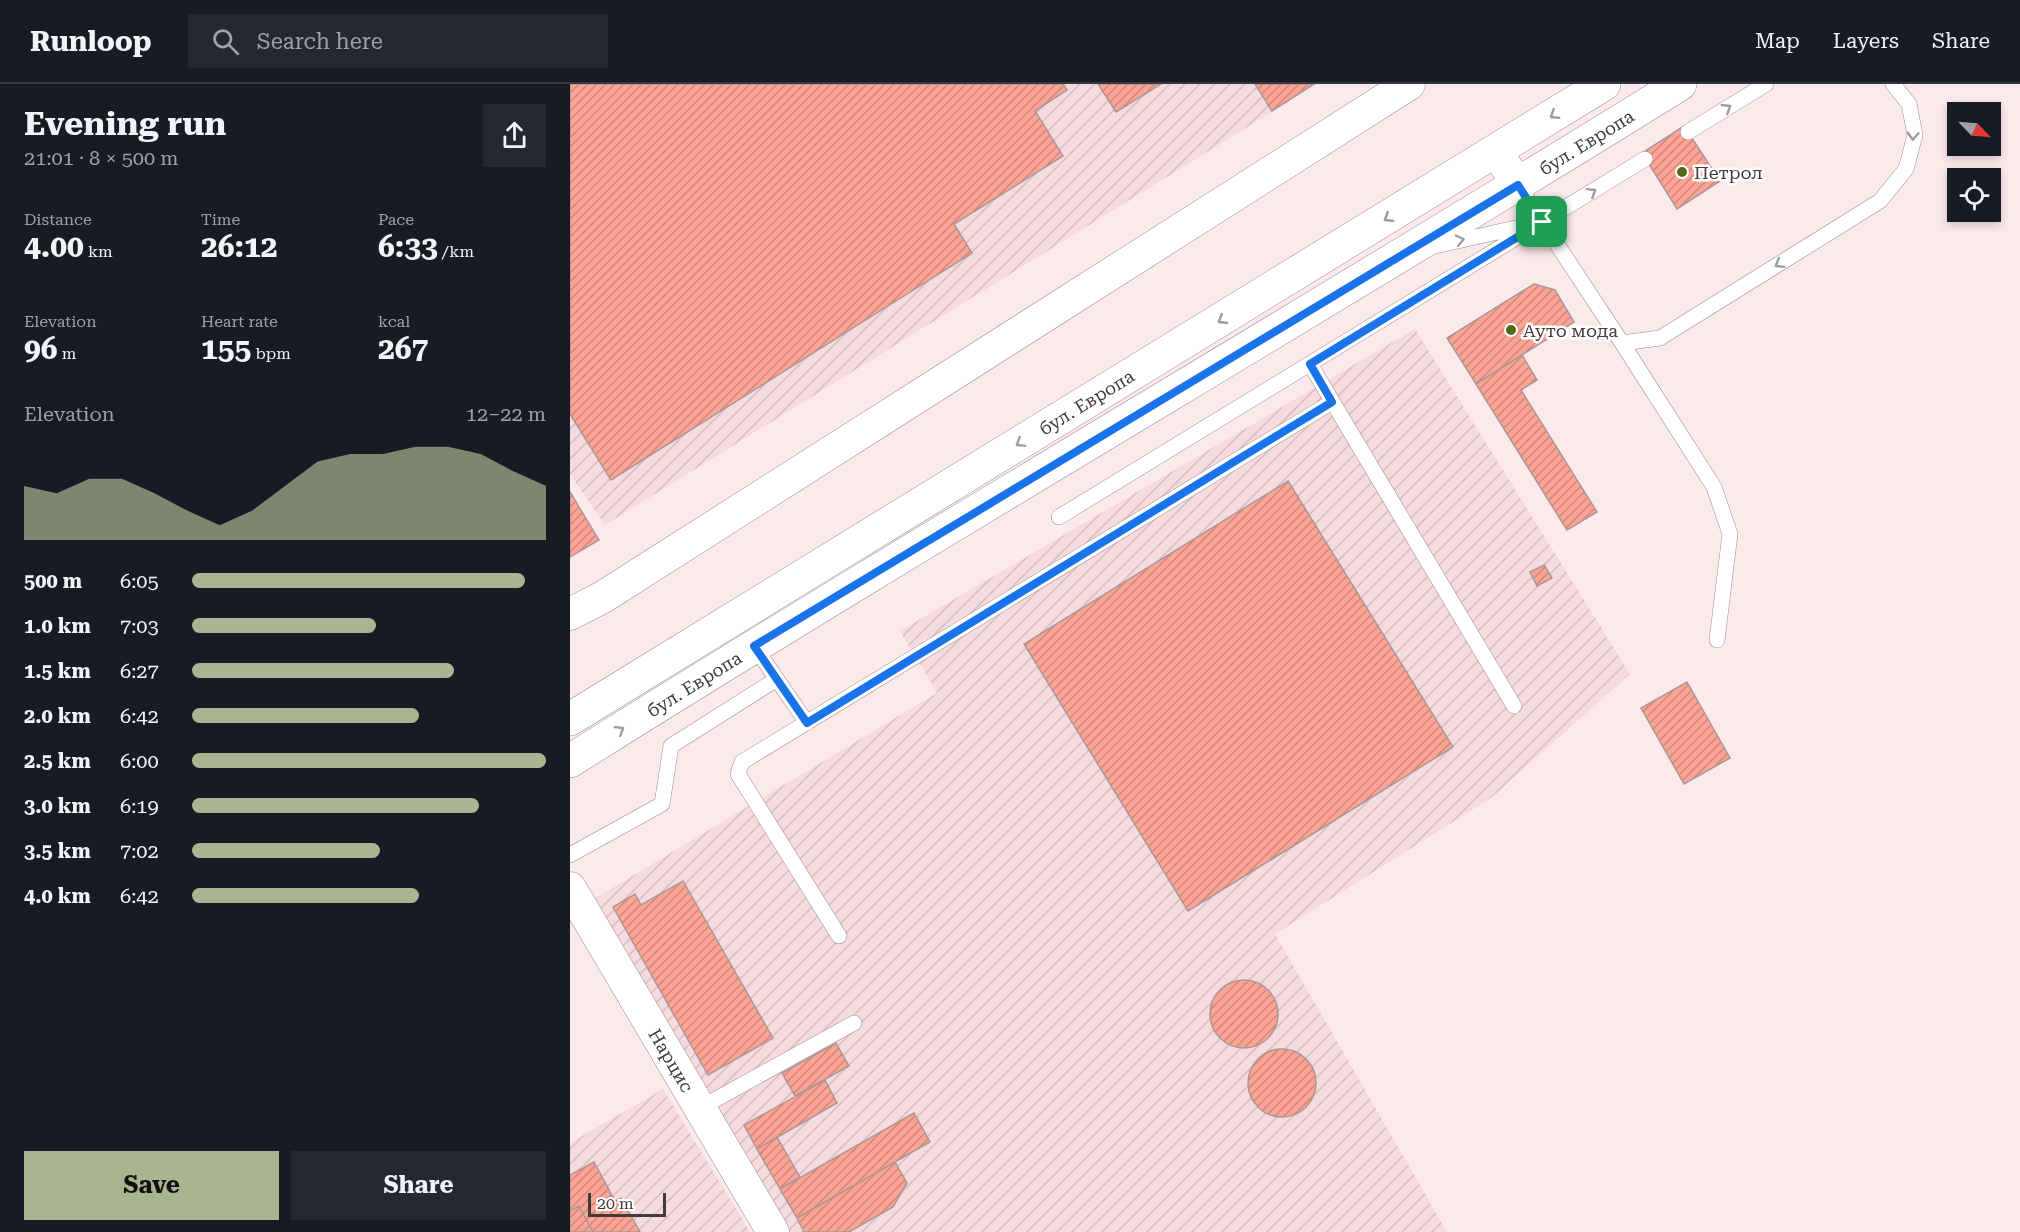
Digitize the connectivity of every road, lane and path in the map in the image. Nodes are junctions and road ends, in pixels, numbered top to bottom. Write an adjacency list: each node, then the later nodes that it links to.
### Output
1 (1409, 84): 16 (street)
2 (1604, 84): 7 (main road, бул. Европа, one-way to 7)
3 (1680, 84): 9 (main road, бул. Европа)
4 (1766, 84): 6 (lane, one-way to 4)
5 (1893, 84): 12 (lane, one-way to 12)
6 (1688, 132)
7 (1496, 152): 9 (street); 21 (main road, бул. Европа, one-way to 21)
8 (1645, 159): 10 (lane, one-way to 8)
9 (1518, 185): 10 (lane); 11 (main road, бул. Европа)
10 (1542, 222): 11 (lane, one-way to 10); 12 (lane); 13 (lane)
11 (1403, 253): 18 (main road, бул. Европа)
12 (1622, 343): 17 (lane)
13 (1310, 364): 14 (lane); 15 (lane)
14 (1332, 402): 20 (lane); 22 (lane)
15 (1059, 517)
16 (570, 614)
17 (1717, 640)
18 (754, 646): 19 (lane); 23 (main road, бул. Европа, one-way to 18)
19 (777, 679): 22 (lane); 24 (lane)
20 (1514, 706)
21 (570, 719)
22 (807, 723): 26 (lane)
23 (570, 761)
24 (570, 855)
25 (570, 888): 28 (street, Нарцис)
26 (839, 936)
27 (854, 1023): 28 (lane)
28 (699, 1107): 29 (street, Нарцис)
29 (773, 1232)

